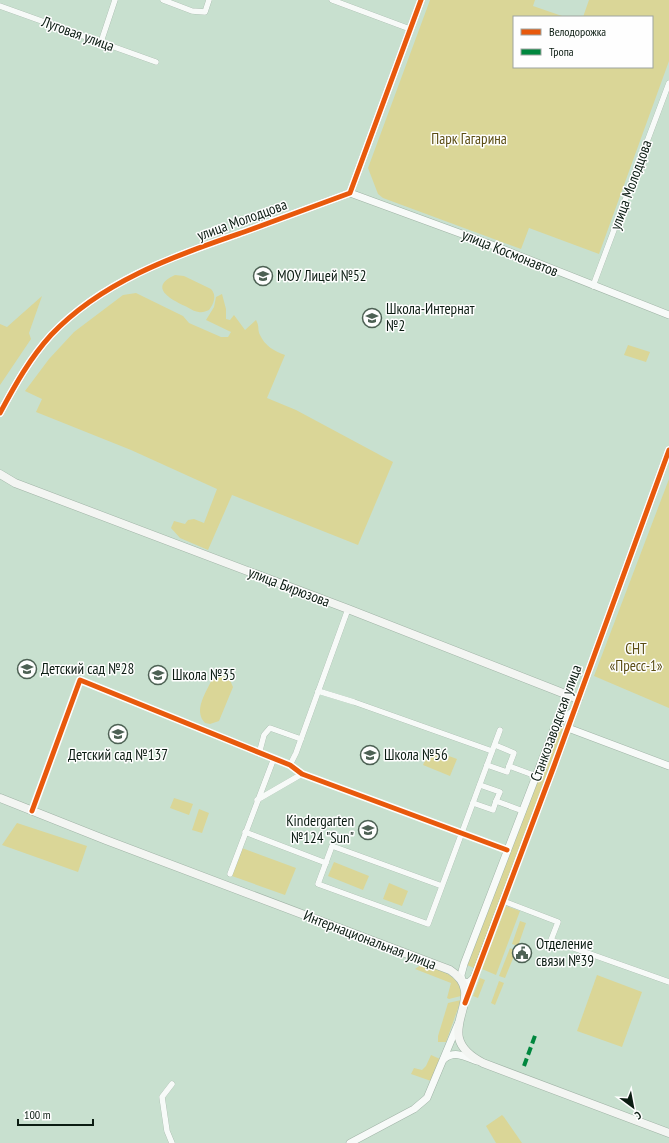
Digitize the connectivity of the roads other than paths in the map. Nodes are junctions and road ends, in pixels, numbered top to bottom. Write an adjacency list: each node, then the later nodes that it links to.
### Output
1 (115, 0): 8 (street)
2 (163, 0): 3 (street)
3 (209, 0)
4 (332, 0): 7 (street)
5 (422, 0): 7 (street)
6 (0, 6): 8 (street, Луговая улица)
7 (410, 29): 11 (street)
8 (101, 42): 9 (street, Луговая улица)
9 (156, 62)
10 (669, 83): 12 (street, улица Молодцова)
11 (350, 193): 12 (street, улица Космонавтов); 14 (street, улица Молодцова)
12 (593, 286): 13 (street, улица Космонавтов)
13 (669, 315)
14 (0, 413)
15 (669, 450): 19 (street, Станкозаводская улица)
16 (0, 474): 17 (main road, улица Бирюзова)
17 (348, 609): 18 (street); 19 (main road, улица Бирюзова)
18 (318, 691): 24 (street); 25 (street)
19 (578, 699): 20 (street, Станкозаводская улица)
20 (574, 711): 21 (street, Станкозаводская улица); 22 (street, Станкозаводская улица)
21 (557, 723): 22 (street); 33 (street, Станкозаводская улица)
22 (567, 729): 31 (street); 47 (street, Станкозаводская улица)
23 (500, 730): 25 (street)
24 (301, 739): 26 (street); 28 (street)
25 (493, 748): 29 (street); 30 (street)
26 (259, 754): 27 (street); 39 (street)
27 (274, 758): 28 (street); 36 (street)
28 (290, 765): 32 (street)
29 (487, 765): 30 (street); 34 (street)
30 (509, 766): 33 (street)
31 (669, 766)
32 (302, 774): 36 (street); 42 (street)
33 (536, 776): 40 (street, Станкозаводская улица)
34 (480, 785): 37 (street); 38 (street)
35 (0, 798): 39 (main road, Интернациональная улица)
36 (257, 800): 41 (street)
37 (496, 801): 38 (street); 40 (street)
38 (473, 803): 42 (street)
39 (32, 811): 49 (main road, Интернациональная улица)
40 (523, 811): 43 (street, Станкозаводская улица)
41 (245, 832): 44 (street); 45 (street)
42 (460, 834): 43 (street); 46 (street)
43 (508, 850): 48 (street, Станкозаводская улица)
44 (326, 863): 46 (street); 46 (street)
45 (230, 874)
46 (442, 886)
47 (503, 901): 50 (street, Станкозаводская улица); 52 (street)
48 (464, 964): 49 (street); 51 (street, Станкозаводская улица)
49 (450, 970): 51 (main road, Интернациональная улица)
50 (474, 978): 51 (street); 53 (street, Станкозаводская улица)
51 (462, 981): 53 (main road)
52 (669, 982)
53 (465, 1003): 54 (main road)
54 (459, 1021): 55 (street); 56 (main road)
55 (444, 1059): 56 (street); 59 (street)
56 (484, 1063): 58 (main road)
57 (172, 1084): 60 (street)
58 (669, 1134)
59 (361, 1140): 61 (street)
60 (172, 1143)
61 (350, 1143)

